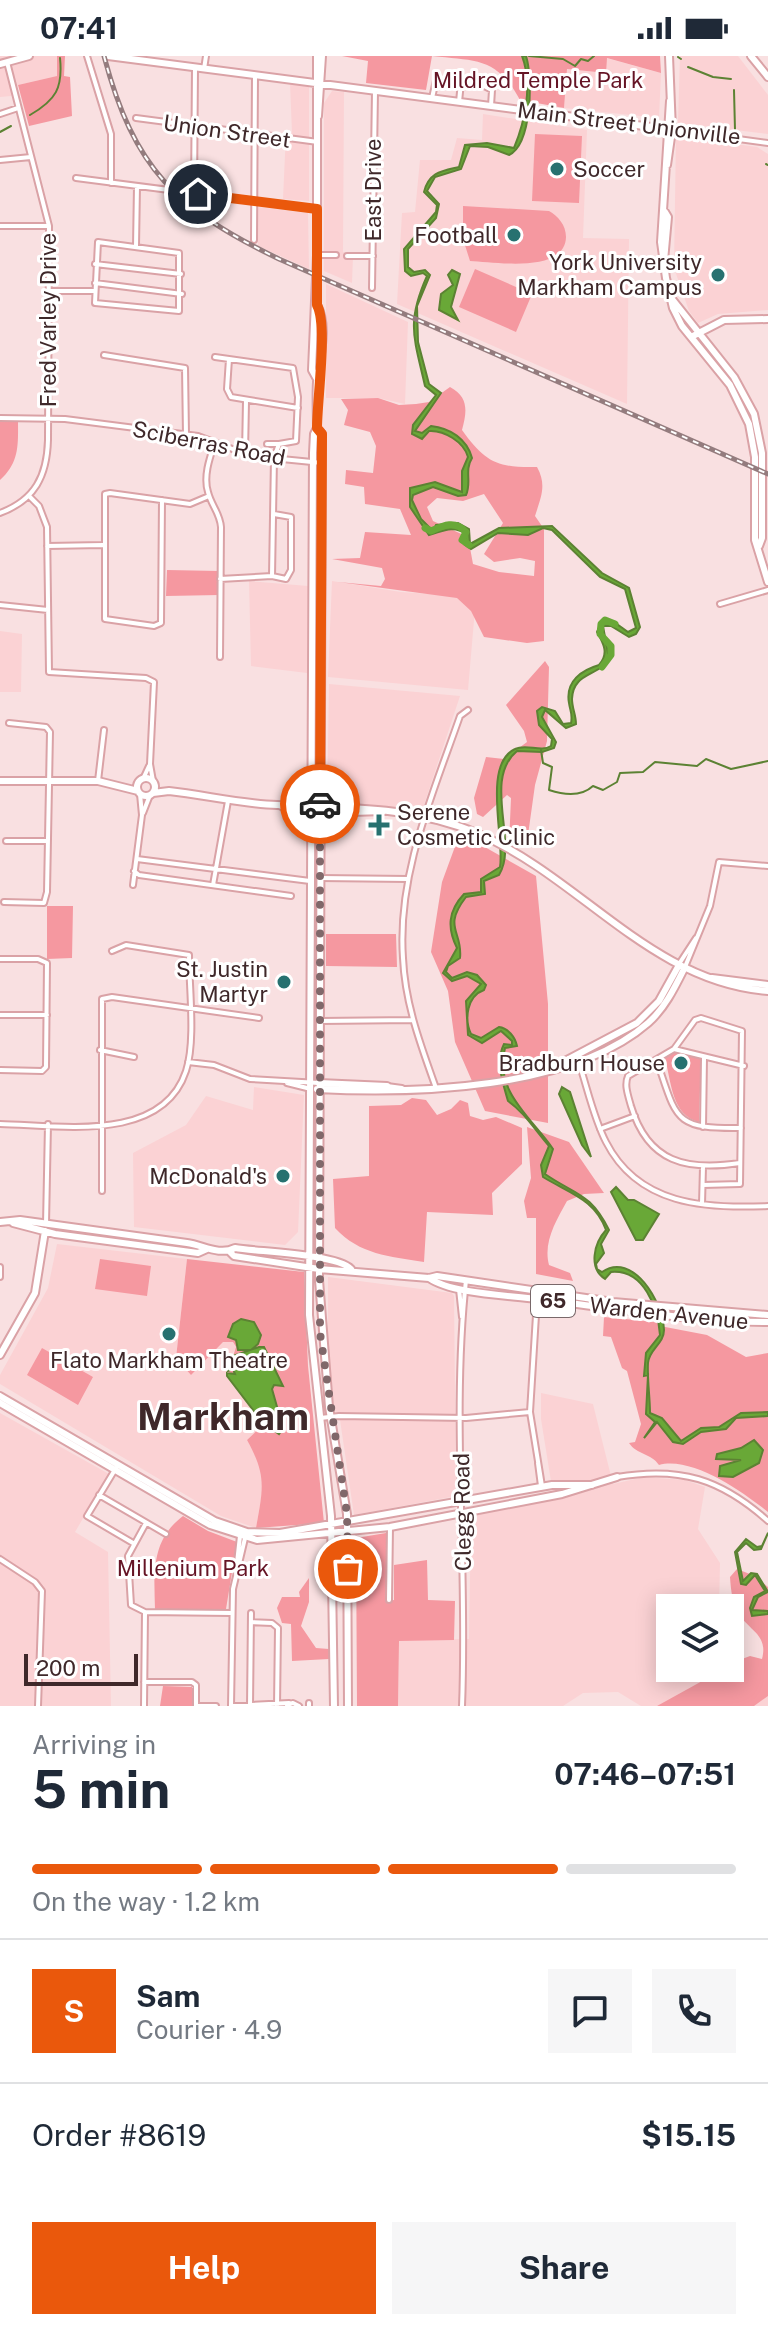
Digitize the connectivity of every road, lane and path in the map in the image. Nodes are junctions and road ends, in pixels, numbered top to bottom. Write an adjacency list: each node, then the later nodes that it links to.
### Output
1 (29, 56): 9 (main road)
2 (87, 56): 31 (street)
3 (108, 56): 8 (main road, Main Street Unionville)
4 (206, 56): 11 (street)
5 (319, 56): 14 (main road)
6 (669, 56): 24 (main road)
7 (751, 56): 13 (main road)
8 (130, 58): 10 (main road, Main Street Unionville)
9 (4, 63): 20 (street, Fred Varley Drive)
10 (195, 68): 11 (main road, Main Street Unionville); 23 (street)
11 (204, 69): 12 (main road, Main Street Unionville)
12 (255, 75): 14 (main road, Main Street Unionville); 25 (street)
13 (768, 77)
14 (318, 83): 16 (main road, Main Street Unionville); 26 (main road)
15 (484, 86): 19 (street)
16 (375, 91): 17 (main road, Main Street Unionville); 43 (street, East Drive)
17 (432, 98): 18 (main road, Main Street Unionville); 18 (street)
18 (459, 102): 19 (main road, Main Street Unionville)
19 (491, 106): 24 (main road, Main Street Unionville)
20 (18, 108): 21 (street); 28 (street, Fred Varley Drive)
21 (0, 114)
22 (136, 118): 23 (street, Union Street)
23 (195, 127): 25 (street, Union Street); 33 (street)
24 (669, 130): 27 (street, Main Street Unionville); 52 (main road)
25 (255, 135): 26 (street, Union Street); 34 (street)
26 (318, 142): 35 (main road)
27 (768, 143)
28 (31, 157): 29 (street); 37 (street, Fred Varley Drive)
29 (0, 160)
30 (76, 178): 31 (street)
31 (111, 183): 32 (street)
32 (137, 186): 33 (street); 39 (street)
33 (194, 193): 34 (street)
34 (254, 201): 35 (street); 38 (street)
35 (317, 209): 40 (main road)
36 (0, 226): 37 (street)
37 (49, 226): 48 (street, Fred Varley Drive)
38 (254, 240)
39 (136, 246): 44 (street); 45 (street)
40 (317, 255): 41 (street); 60 (main road)
41 (336, 255)
42 (347, 256): 43 (street)
43 (373, 256): 47 (street, East Drive)
44 (95, 264): 45 (street); 46 (street)
45 (181, 274): 50 (street)
46 (95, 283): 49 (street); 50 (street)
47 (372, 288)
48 (48, 291): 49 (street); 58 (street, Fred Varley Drive)
49 (95, 291): 50 (street)
50 (182, 294)
51 (768, 319): 52 (main road)
52 (693, 336): 78 (main road)
53 (104, 355): 61 (street)
54 (215, 357): 55 (street)
55 (229, 359): 56 (street); 57 (street)
56 (246, 401): 57 (street); 65 (street)
57 (298, 408): 64 (street)
58 (47, 417): 59 (street, Sciberras Road); 61 (street, Sciberras Road); 70 (street, Fred Varley Drive)
59 (0, 418)
60 (317, 428): 67 (main road); 68 (main road)
61 (186, 435): 62 (street, Sciberras Road)
62 (215, 442): 65 (street, Sciberras Road); 69 (street)
63 (267, 444): 64 (street)
64 (279, 444): 66 (street)
65 (245, 455): 66 (street, Sciberras Road)
66 (274, 458): 67 (street, Sciberras Road); 73 (street)
67 (313, 462): 68 (street, Sciberras Road); 98 (main road)
68 (322, 463): 98 (main road)
69 (209, 496): 71 (street); 77 (street)
70 (30, 497): 72 (street); 75 (street)
71 (162, 500): 74 (street); 74 (street)
72 (0, 513)
73 (274, 514): 76 (street); 76 (street)
74 (103, 545): 75 (street)
75 (47, 546): 82 (street)
76 (272, 576): 77 (street)
77 (220, 579): 83 (street)
78 (768, 582)
79 (768, 590): 80 (street)
80 (720, 604)
81 (0, 605): 82 (street)
82 (48, 610): 87 (street)
83 (220, 657)
84 (468, 710): 100 (street)
85 (9, 723): 91 (street)
86 (104, 730): 90 (street)
87 (150, 764): 88 (street); 92 (street)
88 (141, 780): 92 (main road); 93 (main road); 95 (main road)
89 (0, 781): 91 (main road)
90 (98, 781): 91 (main road); 93 (main road)
91 (49, 783): 102 (street)
92 (154, 783): 94 (main road); 96 (main road)
93 (123, 784): 95 (main road)
94 (169, 791): 96 (main road); 97 (main road)
95 (139, 793): 96 (main road); 99 (street)
96 (152, 794): 99 (street)
97 (228, 798): 98 (main road); 105 (street)
98 (316, 810): 100 (main road); 107 (main road); 109 (main road)
99 (142, 815): 103 (street)
100 (425, 816): 108 (street); 116 (main road)
101 (6, 841): 102 (street)
102 (48, 841): 113 (street)
103 (137, 859): 105 (street); 106 (street)
104 (768, 866): 116 (street)
105 (217, 869): 109 (street); 111 (street)
106 (134, 871): 110 (street); 111 (street)
107 (320, 878): 108 (street); 123 (main road)
108 (408, 879): 122 (street)
109 (312, 881): 133 (main road)
110 (133, 885)
111 (213, 885): 112 (street)
112 (291, 896)
113 (4, 902)
114 (112, 951): 118 (street)
115 (0, 959): 120 (street)
116 (682, 966): 117 (main road); 127 (main road)
117 (768, 988)
118 (189, 1008): 121 (street); 125 (street); 130 (street)
119 (0, 1015): 120 (street)
120 (47, 1015): 132 (street)
121 (259, 1018)
122 (413, 1020): 123 (street); 136 (street)
123 (320, 1021): 133 (main road)
124 (674, 1049): 128 (street); 129 (street); 131 (street)
125 (100, 1050): 126 (street); 140 (street)
126 (134, 1057)
127 (578, 1058): 136 (main road); 143 (street)
128 (704, 1058): 131 (street); 141 (street)
129 (657, 1060): 137 (street); 141 (street)
130 (188, 1062): 133 (street); 140 (street)
131 (744, 1066): 142 (street)
132 (0, 1070)
133 (315, 1086): 134 (main road); 135 (main road); 153 (main road); 154 (main road)
134 (387, 1086): 135 (street)
135 (402, 1088): 136 (main road)
136 (436, 1088)
137 (635, 1116): 143 (street); 145 (street)
138 (0, 1124): 139 (street)
139 (48, 1124): 140 (street); 151 (street)
140 (100, 1124): 147 (street)
141 (703, 1127): 142 (street)
142 (741, 1128): 144 (street)
143 (600, 1129): 148 (street)
144 (740, 1163): 145 (street); 146 (street)
145 (703, 1167): 146 (street)
146 (703, 1185): 148 (street)
147 (102, 1191)
148 (702, 1205): 149 (street)
149 (768, 1206)
150 (0, 1222): 151 (main road, Warden Avenue / 65)
151 (46, 1228): 152 (main road, Warden Avenue / 65); 168 (main road)
152 (230, 1252): 153 (main road, Warden Avenue / 65); 156 (main road, Warden Avenue / 65)
153 (309, 1258): 154 (main road, Warden Avenue / 65); 156 (main road)
154 (319, 1259): 157 (main road); 158 (main road, Warden Avenue / 65)
155 (0, 1267): 159 (street)
156 (309, 1268): 157 (main road, Warden Avenue / 65); 173 (main road)
157 (319, 1269): 158 (main road, Warden Avenue / 65); 172 (main road)
158 (351, 1269): 160 (main road, Warden Avenue / 65)
159 (0, 1277)
160 (429, 1278): 161 (main road, Warden Avenue / 65); 162 (main road, Warden Avenue / 65)
161 (463, 1279): 162 (street, Clegg Road); 164 (main road, Warden Avenue / 65)
162 (462, 1288): 163 (main road, Warden Avenue / 65); 174 (street, Clegg Road)
163 (537, 1299): 164 (main road, Warden Avenue / 65); 171 (street)
164 (646, 1309): 165 (main road, Warden Avenue / 65)
165 (674, 1312): 166 (main road, Warden Avenue / 65); 167 (main road, Warden Avenue / 65)
166 (768, 1315)
167 (768, 1322)
168 (0, 1355)
169 (0, 1396): 175 (main road)
170 (0, 1403): 175 (main road)
171 (530, 1412): 174 (street); 179 (street)
172 (330, 1416): 173 (street); 174 (street); 187 (main road)
173 (320, 1418): 188 (main road)
174 (459, 1418): 183 (street, Clegg Road)
175 (117, 1467): 181 (street); 192 (main road)
176 (617, 1477): 178 (main road); 185 (street)
177 (571, 1483): 178 (main road); 179 (main road); 180 (main road)
178 (592, 1485): 180 (main road)
179 (542, 1488): 182 (main road); 183 (main road)
180 (573, 1492): 182 (main road)
181 (99, 1495): 186 (street); 194 (street)
182 (542, 1497): 184 (main road)
183 (463, 1503): 184 (street, Clegg Road); 187 (main road)
184 (464, 1513): 189 (main road); 213 (street, Clegg Road)
185 (768, 1521)
186 (146, 1523): 190 (street); 194 (street)
187 (347, 1523): 188 (main road); 191 (main road)
188 (331, 1526): 192 (main road); 193 (main road)
189 (390, 1527): 191 (main road); 196 (street)
190 (166, 1534)
191 (347, 1534): 193 (main road); 212 (main road)
192 (243, 1535): 193 (main road); 198 (street)
193 (330, 1535): 211 (main road)
194 (133, 1543): 197 (street)
195 (0, 1559): 205 (street)
196 (389, 1600)
197 (145, 1612): 198 (street); 201 (street)
198 (231, 1613): 209 (street)
199 (251, 1613): 200 (street)
200 (251, 1622): 202 (street); 203 (street)
201 (144, 1682): 206 (street); 207 (street)
202 (250, 1705): 203 (street); 209 (street)
203 (277, 1705): 204 (street)
204 (288, 1705): 210 (street)
205 (38, 1706)
206 (144, 1706)
207 (196, 1706): 208 (street)
208 (216, 1706)
209 (232, 1706)
210 (299, 1706)
211 (334, 1706)
212 (348, 1706)
213 (462, 1706)

